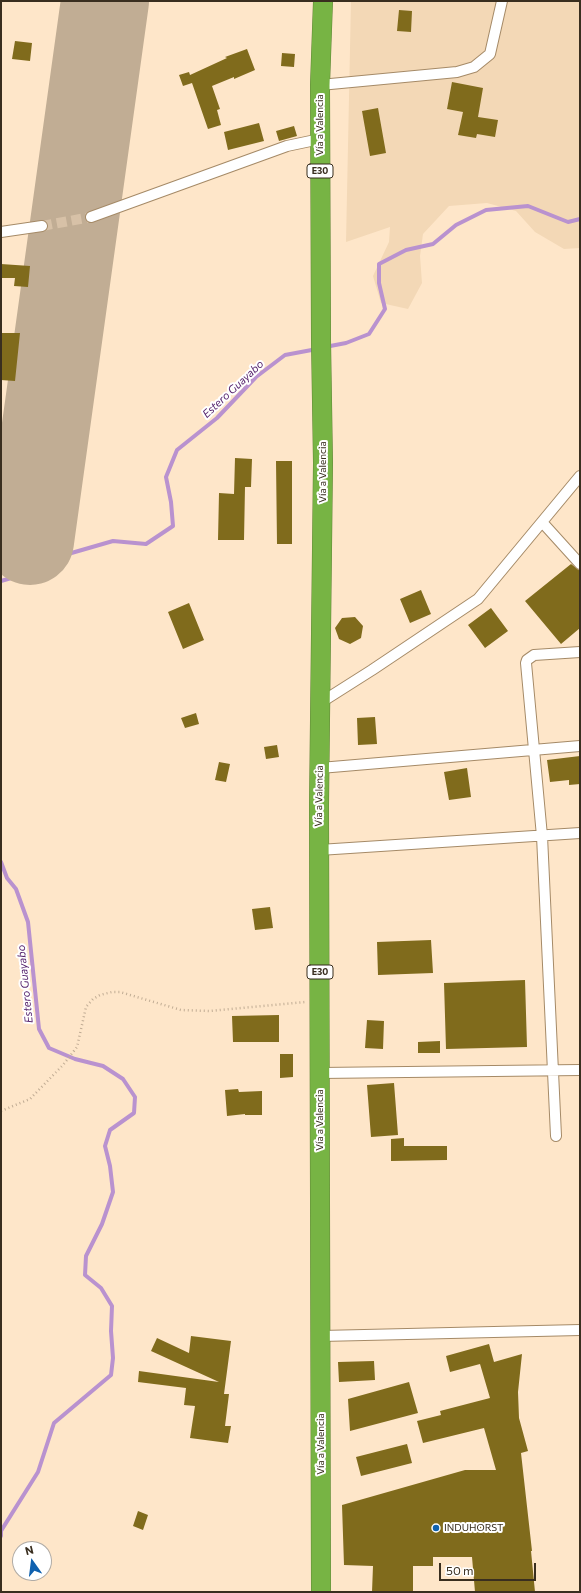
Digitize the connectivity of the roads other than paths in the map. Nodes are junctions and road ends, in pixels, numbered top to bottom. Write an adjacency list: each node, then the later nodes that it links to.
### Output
1 (323, 1): 3 (highway, Vía a Valencia / E30)
2 (502, 1): 3 (street)
3 (320, 85): 4 (highway, Vía a Valencia / E30)
4 (320, 139): 5 (street); 12 (highway, Vía a Valencia / E30)
5 (91, 217)
6 (42, 226): 7 (street)
7 (1, 232)
8 (580, 476): 9 (street)
9 (542, 522): 10 (street); 12 (street)
10 (580, 564)
11 (580, 652): 14 (street)
12 (320, 703): 15 (highway, Vía a Valencia / E30)
13 (580, 746): 14 (street)
14 (534, 750): 15 (street); 17 (street)
15 (320, 768): 18 (highway, Vía a Valencia / E30)
16 (580, 833): 17 (street)
17 (542, 836): 18 (street); 20 (street)
18 (319, 850): 21 (highway, Vía a Valencia / E30)
19 (580, 1070): 20 (street)
20 (553, 1071): 21 (street); 22 (street)
21 (320, 1074): 24 (highway, Vía a Valencia / E30)
22 (556, 1136)
23 (580, 1330): 24 (street)
24 (321, 1336): 25 (highway, Vía a Valencia / E30)
25 (321, 1592)

